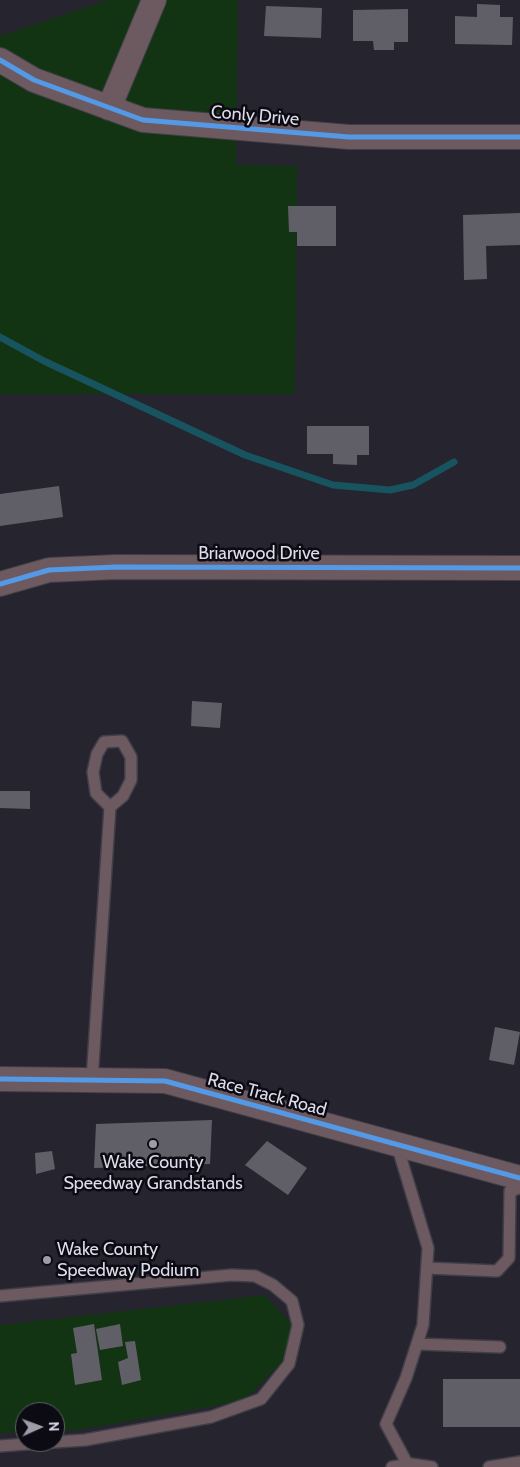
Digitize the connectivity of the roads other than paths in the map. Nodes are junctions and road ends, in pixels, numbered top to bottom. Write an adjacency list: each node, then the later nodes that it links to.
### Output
1 (154, 0): 3 (street)
2 (0, 60): 3 (street, Conly Drive)
3 (109, 108): 4 (street, Conly Drive)
4 (520, 138)
5 (520, 568): 6 (street, Briarwood Drive)
6 (0, 584)
7 (110, 807): 7 (lane); 9 (lane)
8 (0, 1079): 9 (street, Race Track Road)
9 (92, 1080): 10 (street, Race Track Road)
10 (397, 1145): 11 (street, Race Track Road); 13 (lane)
11 (520, 1178)
12 (520, 1188): 13 (lane)
13 (427, 1268): 15 (lane)
14 (0, 1296): 17 (lane)
15 (417, 1344): 16 (lane); 21 (lane)
16 (500, 1347)
17 (65, 1441)
18 (15, 1445): 19 (lane)
19 (0, 1446)
20 (520, 1462): 24 (lane)
21 (408, 1465): 22 (lane); 23 (lane)
22 (425, 1466)
23 (392, 1467)
24 (488, 1467)

